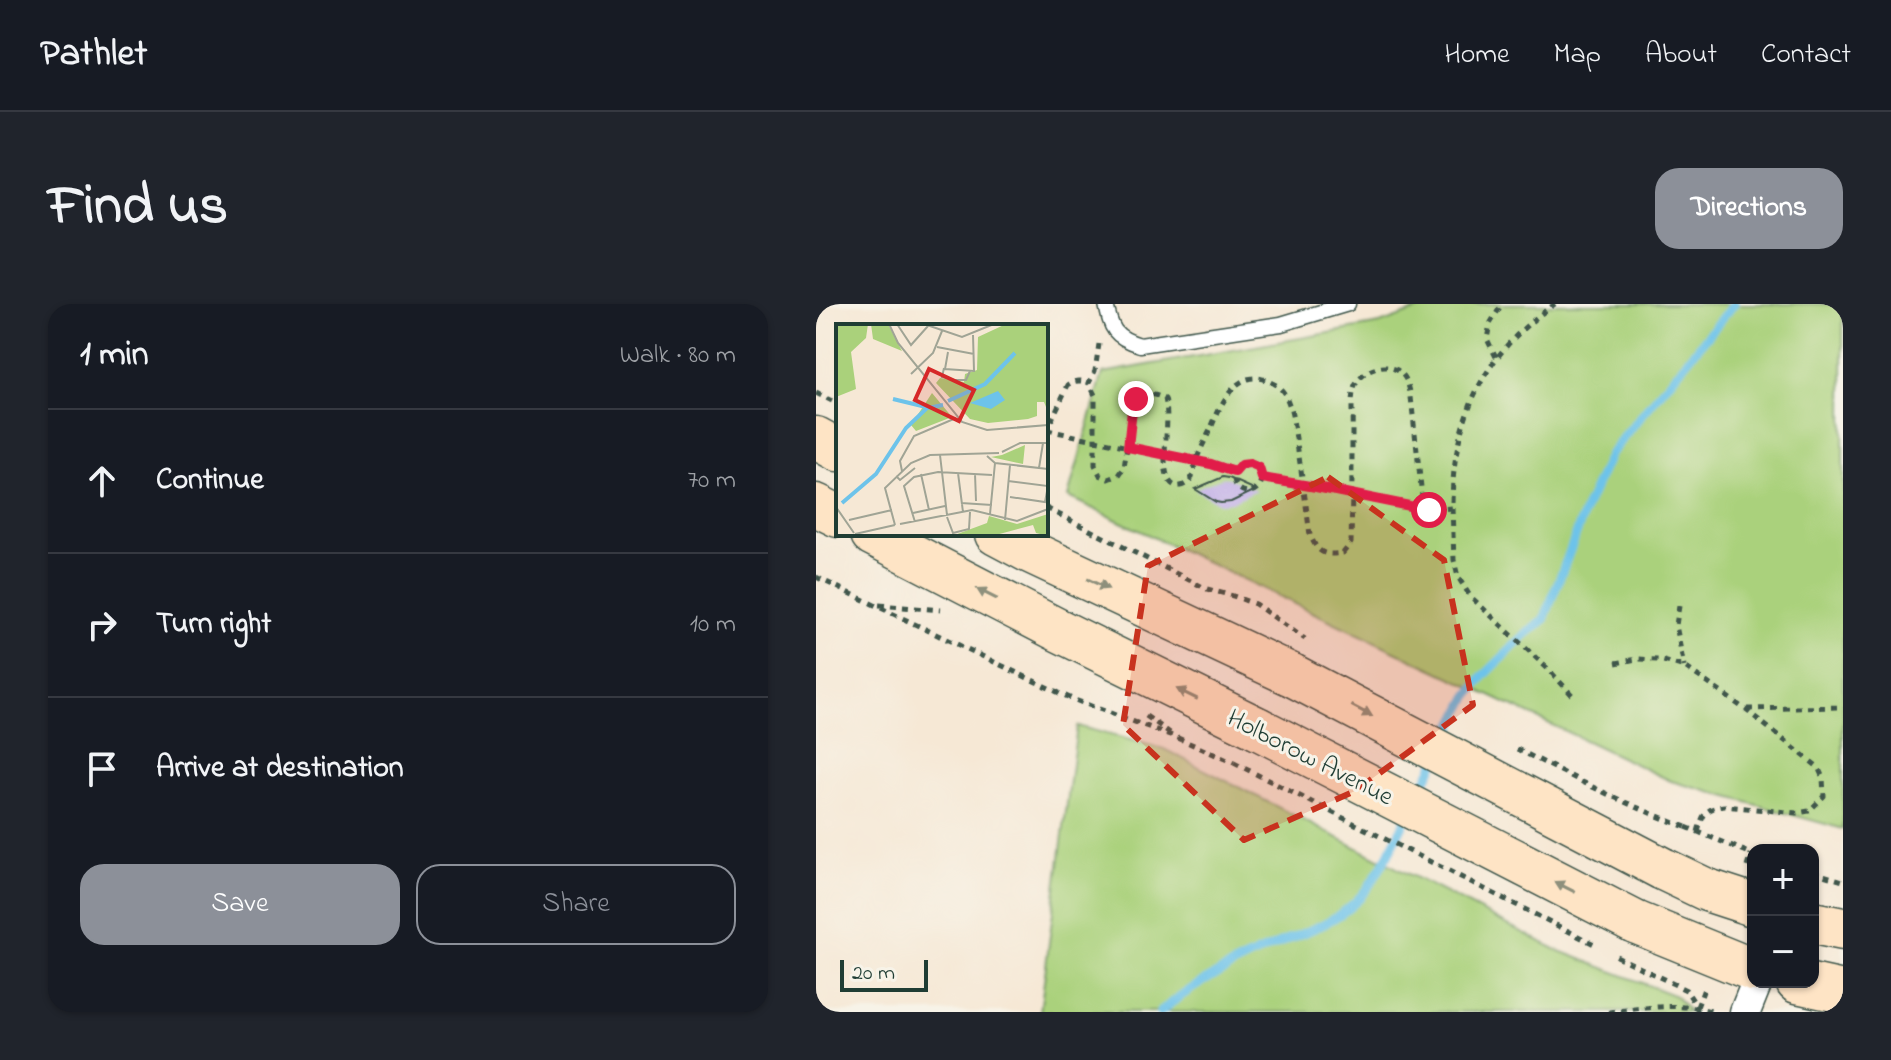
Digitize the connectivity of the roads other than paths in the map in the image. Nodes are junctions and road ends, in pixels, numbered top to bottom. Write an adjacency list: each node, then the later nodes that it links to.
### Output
1 (1106, 304): 2 (lane)
2 (1348, 304)
3 (816, 438): 4 (main road)
4 (836, 449)
5 (816, 505): 6 (main road)
6 (836, 515)
7 (876, 536): 12 (main road, Holborow Avenue, one-way to 7, bridge)
8 (1000, 536): 9 (main road, one-way to 9, bridge)
9 (1747, 903)
10 (1819, 924): 11 (main road)
11 (1843, 929)
12 (1747, 969)
13 (1819, 987): 15 (main road)
14 (1755, 988): 16 (street)
15 (1843, 992)
16 (1745, 1012)

